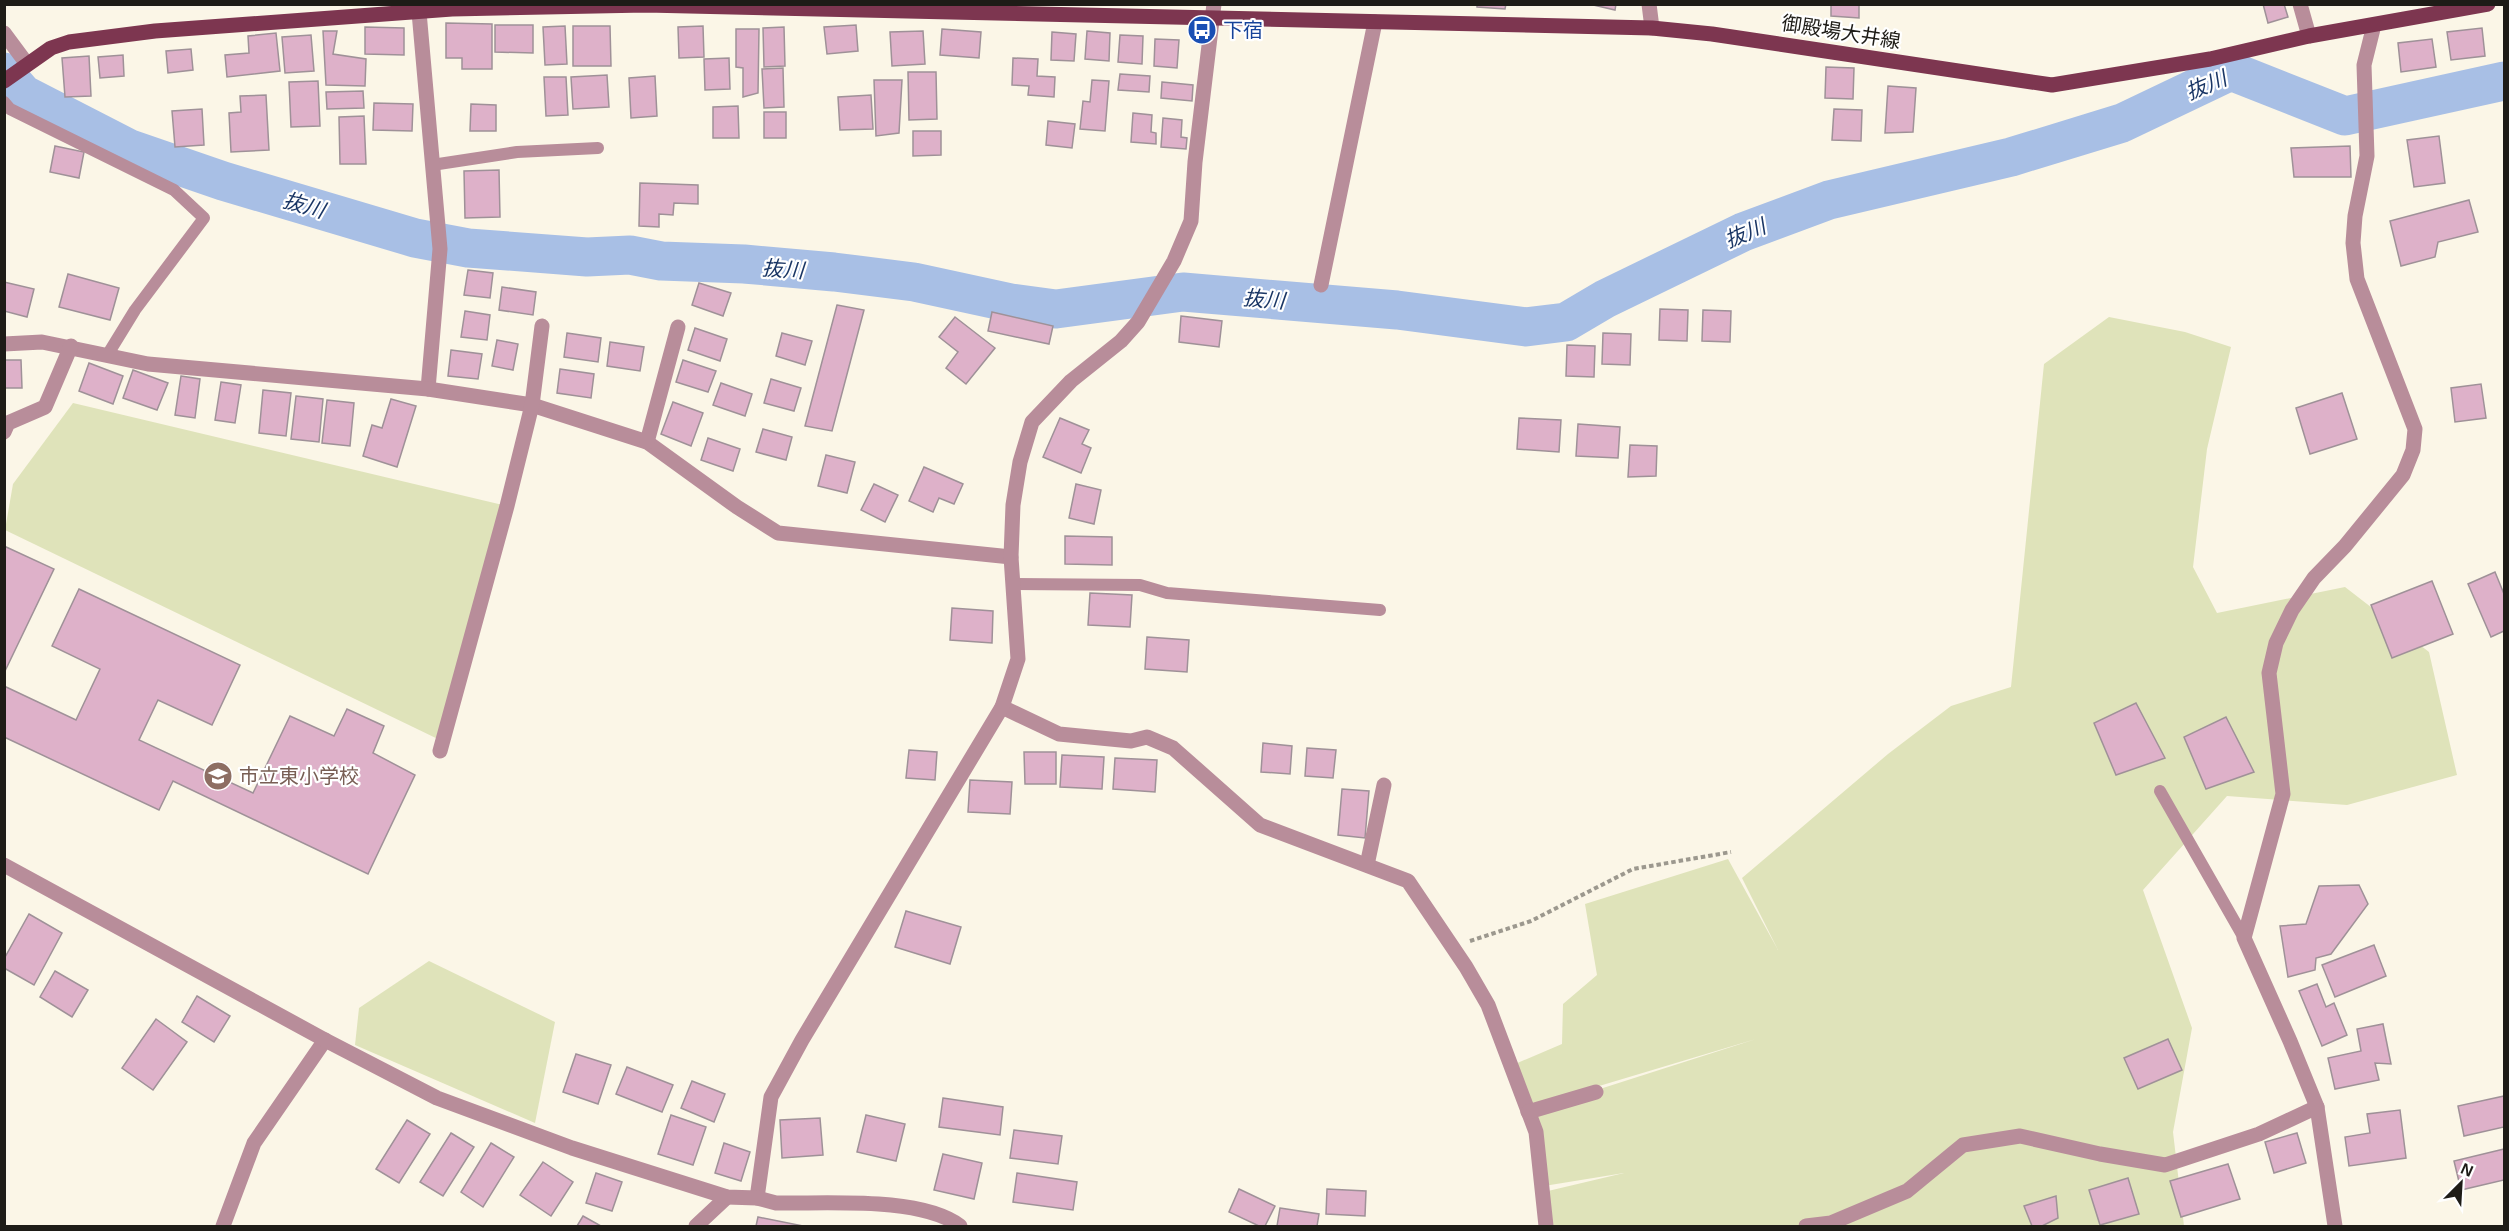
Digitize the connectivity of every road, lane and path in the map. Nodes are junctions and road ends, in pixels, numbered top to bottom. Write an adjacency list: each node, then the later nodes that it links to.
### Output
1 (1650, 4): 9 (street)
2 (2300, 4): 11 (street)
3 (2488, 4): 8 (main road, 御殿場大井線)
4 (452, 7): 5 (main road, 御殿場大井線); 6 (main road, 御殿場大井線)
5 (419, 12): 12 (main road, 御殿場大井線); 16 (street)
6 (1214, 12): 7 (main road, 御殿場大井線); 27 (street)
7 (1374, 22): 9 (main road, 御殿場大井線); 17 (street)
8 (2374, 25): 11 (main road, 御殿場大井線); 37 (street)
9 (1652, 28): 11 (main road, 御殿場大井線)
10 (4, 33): 12 (street)
11 (2309, 36)
12 (27, 64): 13 (main road, 御殿場大井線)
13 (4, 81)
14 (4, 102): 22 (lane)
15 (598, 148): 16 (lane)
16 (432, 165): 23 (street)
17 (1321, 285)
18 (542, 326): 24 (street)
19 (678, 327): 26 (street)
20 (4, 344): 21 (street)
21 (71, 346): 22 (street); 25 (street)
22 (108, 354): 23 (street)
23 (428, 389): 24 (street)
24 (532, 405): 26 (street); 31 (street)
25 (4, 432)
26 (647, 442): 27 (street)
27 (1011, 556): 28 (street)
28 (1013, 584): 29 (lane); 30 (street)
29 (1380, 610)
30 (1002, 707): 36 (street); 44 (street)
31 (440, 751)
32 (1384, 784): 36 (street)
33 (2160, 791): 37 (lane)
34 (1731, 852): 38 (path)
35 (4, 865): 39 (street)
36 (1367, 865): 38 (street)
37 (2244, 938): 41 (street)
38 (1452, 947): 42 (street)
39 (326, 1040): 43 (street); 45 (street)
40 (1596, 1092): 42 (street)
41 (2317, 1107): 49 (street); 50 (street)
42 (1528, 1112): 48 (street)
43 (726, 1197): 44 (street); 46 (street)
44 (757, 1198): 47 (street)
45 (223, 1227)
46 (696, 1227)
47 (960, 1227)
48 (1546, 1227)
49 (1806, 1227)
50 (2335, 1227)

